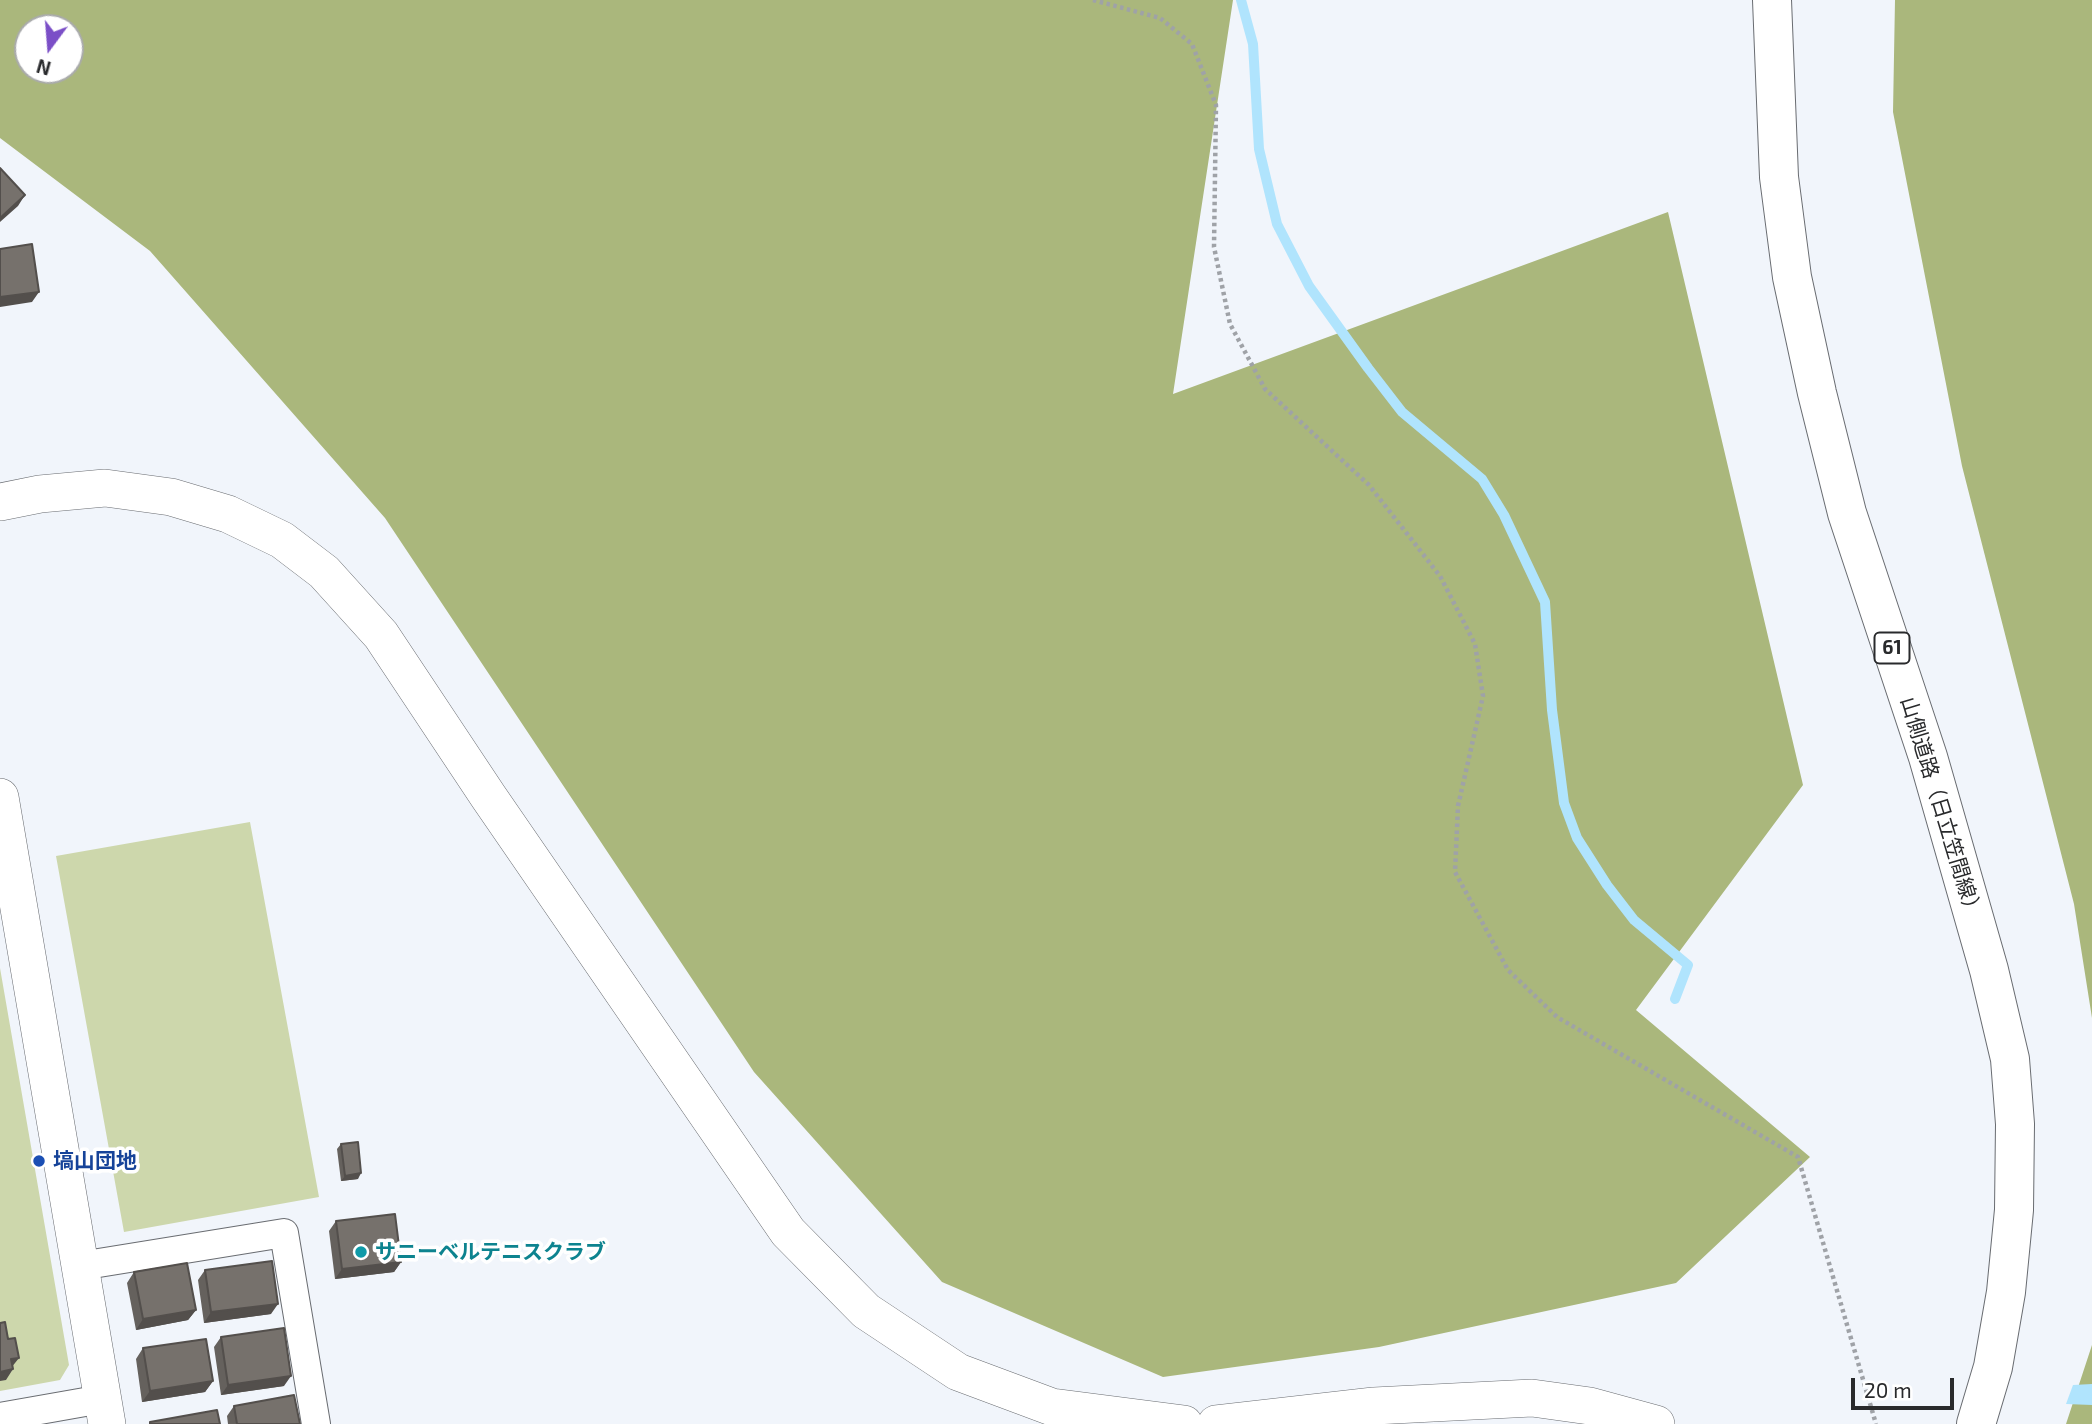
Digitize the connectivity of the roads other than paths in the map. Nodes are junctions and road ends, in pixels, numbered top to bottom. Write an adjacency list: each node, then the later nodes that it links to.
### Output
1 (1772, 0): 11 (main road, 山側道路（日立笠間線） / 61)
2 (0, 502): 8 (street)
3 (0, 797): 4 (street)
4 (80, 1266): 5 (street); 7 (street)
5 (104, 1411): 6 (street)
6 (0, 1417)
7 (316, 1424)
8 (1184, 1424)
9 (1216, 1424): 10 (street)
10 (1656, 1424)
11 (1976, 1424)

